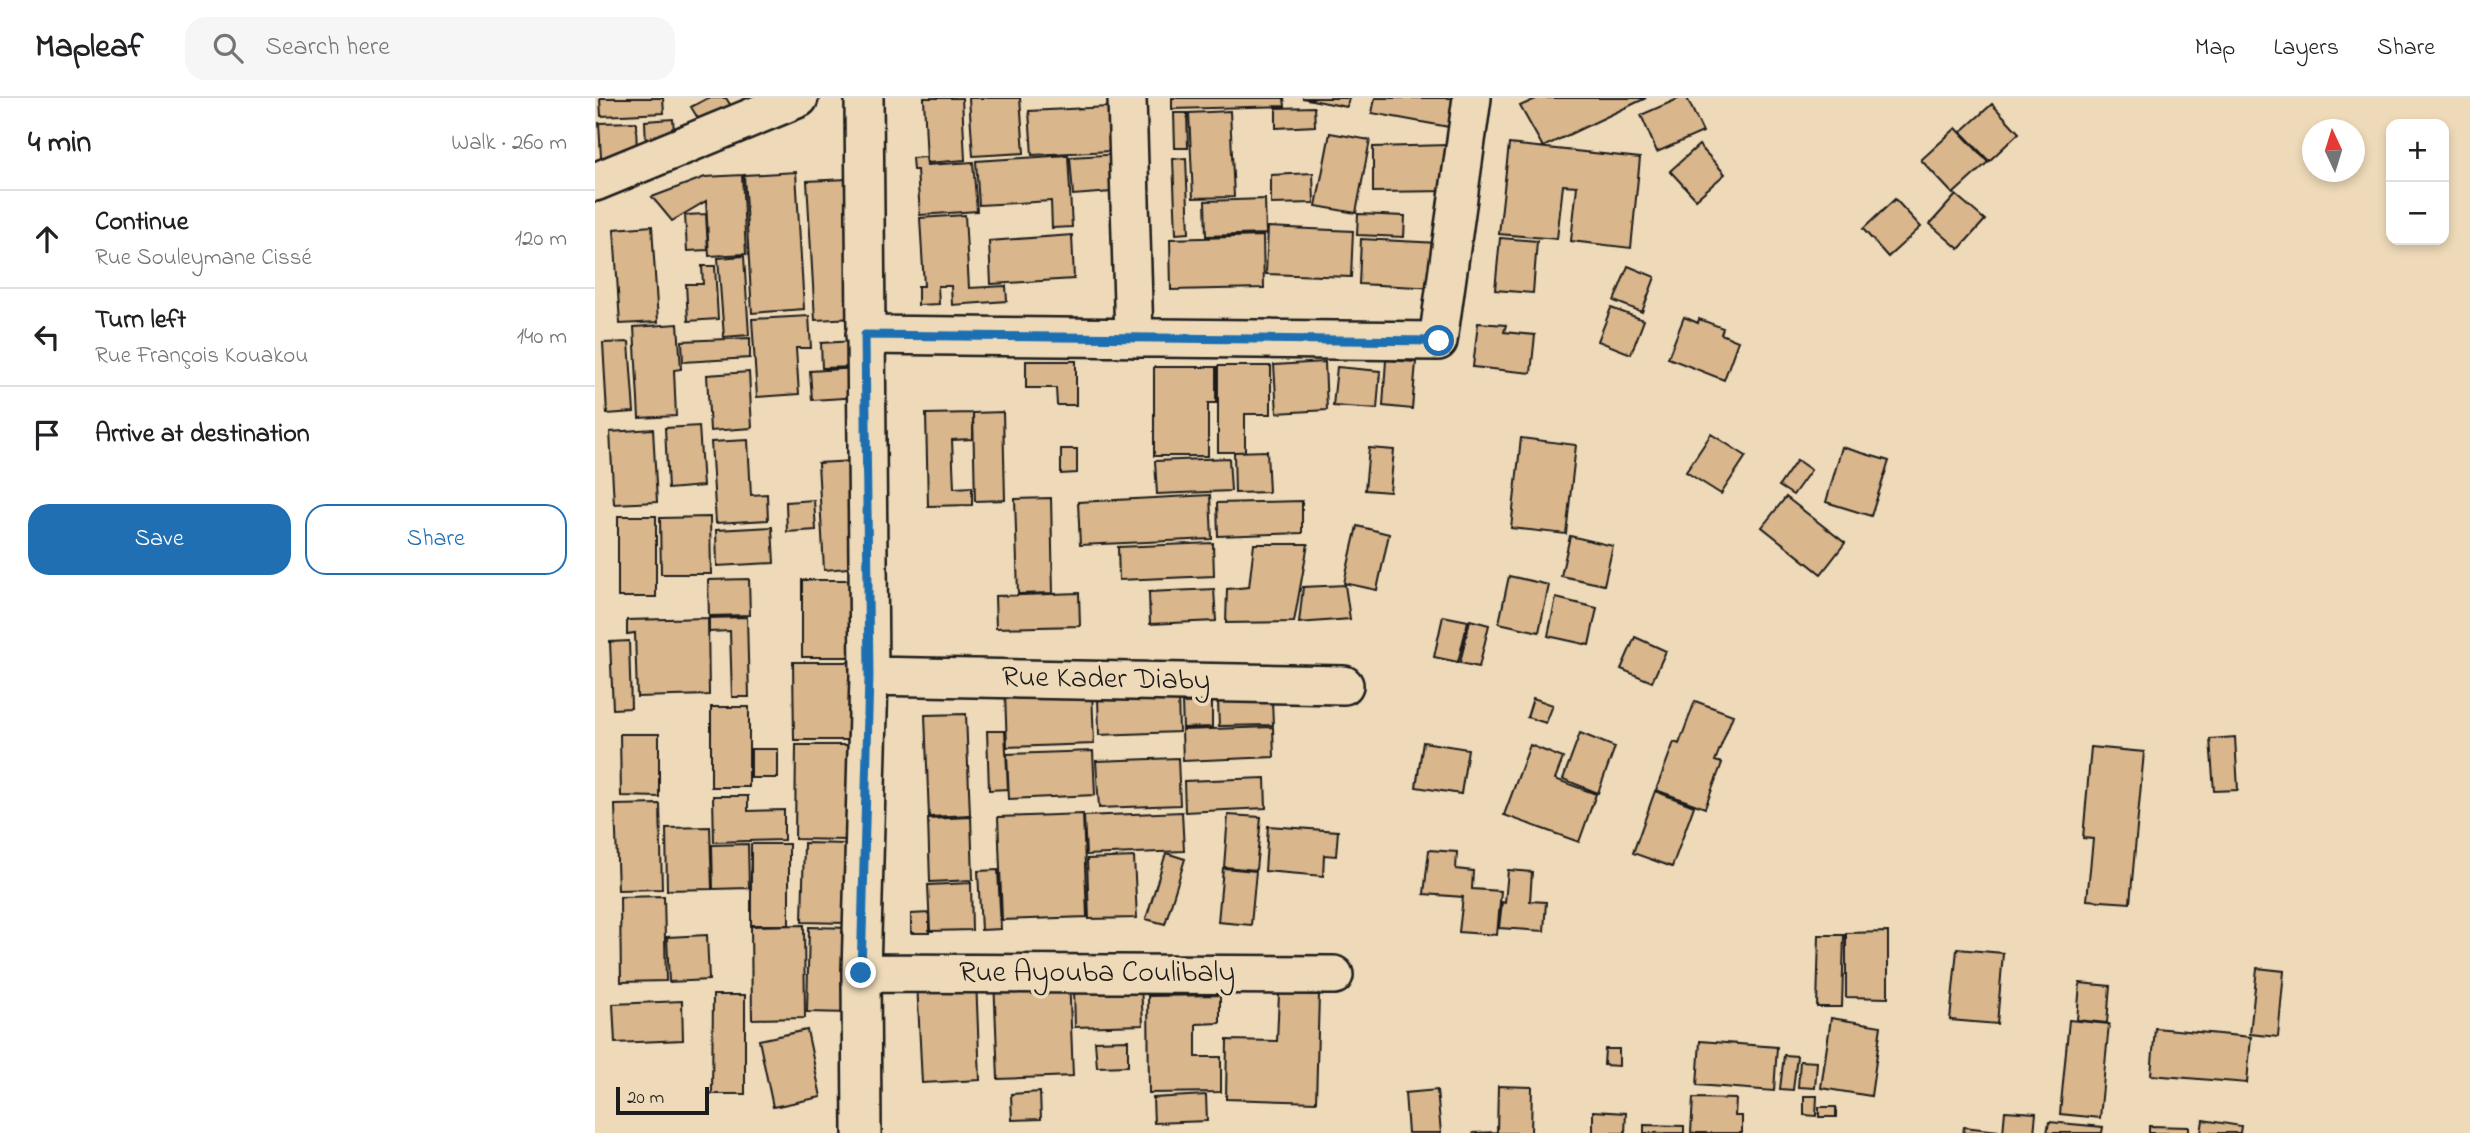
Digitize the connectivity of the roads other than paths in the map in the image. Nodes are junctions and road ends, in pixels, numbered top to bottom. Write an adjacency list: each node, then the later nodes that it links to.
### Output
1 (799, 98): 5 (street)
2 (864, 98): 6 (street)
3 (1127, 98): 7 (street)
4 (1472, 98): 7 (street)
5 (595, 182)
6 (865, 335): 7 (street); 8 (street)
7 (1135, 338)
8 (869, 676): 9 (street, Rue Kader Diaby); 10 (street)
9 (1344, 685)
10 (861, 973): 11 (street, Rue Ayouba Coulibaly); 12 (street)
11 (1334, 975)
12 (862, 1133)

